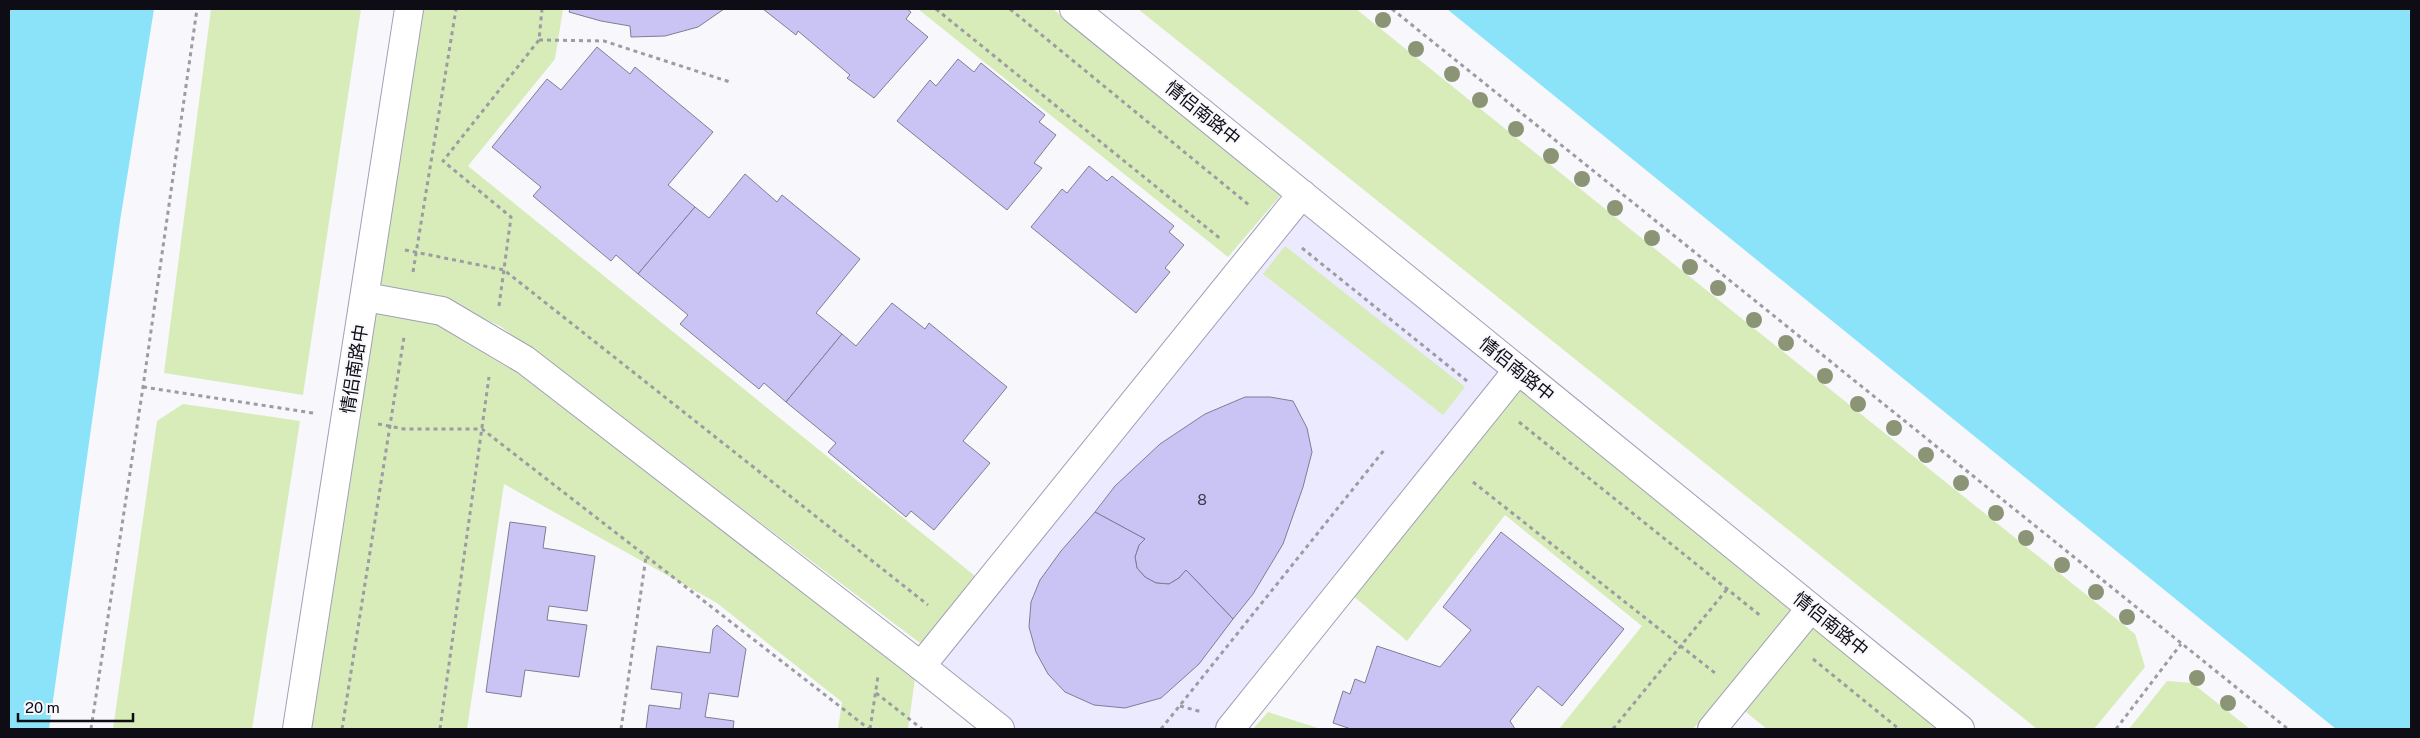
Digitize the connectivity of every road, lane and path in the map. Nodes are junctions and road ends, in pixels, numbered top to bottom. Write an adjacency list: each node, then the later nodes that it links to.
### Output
1 (197, 9): 18 (path)
2 (409, 9): 12 (street, 情侣南路中)
3 (456, 9): 13 (path)
4 (936, 9): 14 (path)
5 (1010, 9): 11 (path)
6 (1074, 9): 10 (street, 情侣南路中)
7 (1392, 9): 30 (path)
8 (539, 40): 9 (path)
9 (730, 82)
10 (1302, 194): 11 (street); 17 (street, 情侣南路中)
11 (1275, 227): 14 (street); 19 (path)
12 (374, 244): 13 (path); 15 (street, 情侣南路中)
13 (416, 252): 16 (path); 28 (path)
14 (1248, 261): 28 (street)
15 (366, 297): 16 (street); 20 (street, 情侣南路中)
16 (409, 305): 21 (path); 32 (street)
17 (1518, 370): 19 (street); 27 (street, 情侣南路中)
18 (143, 387): 20 (path); 36 (path)
19 (1493, 401): 26 (path); 44 (street)
20 (346, 418): 21 (path); 37 (street, 情侣南路中)
21 (390, 426): 24 (path); 38 (path)
22 (1385, 449): 43 (path)
23 (1470, 479): 31 (path)
24 (646, 557): 39 (path); 40 (path)
25 (1733, 582): 26 (path)
26 (1727, 589): 29 (path); 31 (path)
27 (1811, 608): 29 (street); 48 (street, 情侣南路中)
28 (954, 626): 32 (street)
29 (1787, 638): 35 (street); 47 (path)
30 (2181, 644): 49 (path); 50 (path)
31 (1680, 646): 35 (path); 45 (path)
32 (922, 666): 42 (street)
33 (878, 674): 34 (path)
34 (876, 692): 40 (path); 41 (path)
35 (1741, 694): 46 (street)
36 (91, 729)
37 (297, 729)
38 (342, 729)
39 (621, 729)
40 (869, 729)
41 (922, 729)
42 (1000, 729)
43 (1161, 729)
44 (1230, 729)
45 (1613, 729)
46 (1712, 729)
47 (1899, 729)
48 (1960, 729)
49 (2116, 729)
50 (2288, 729)

